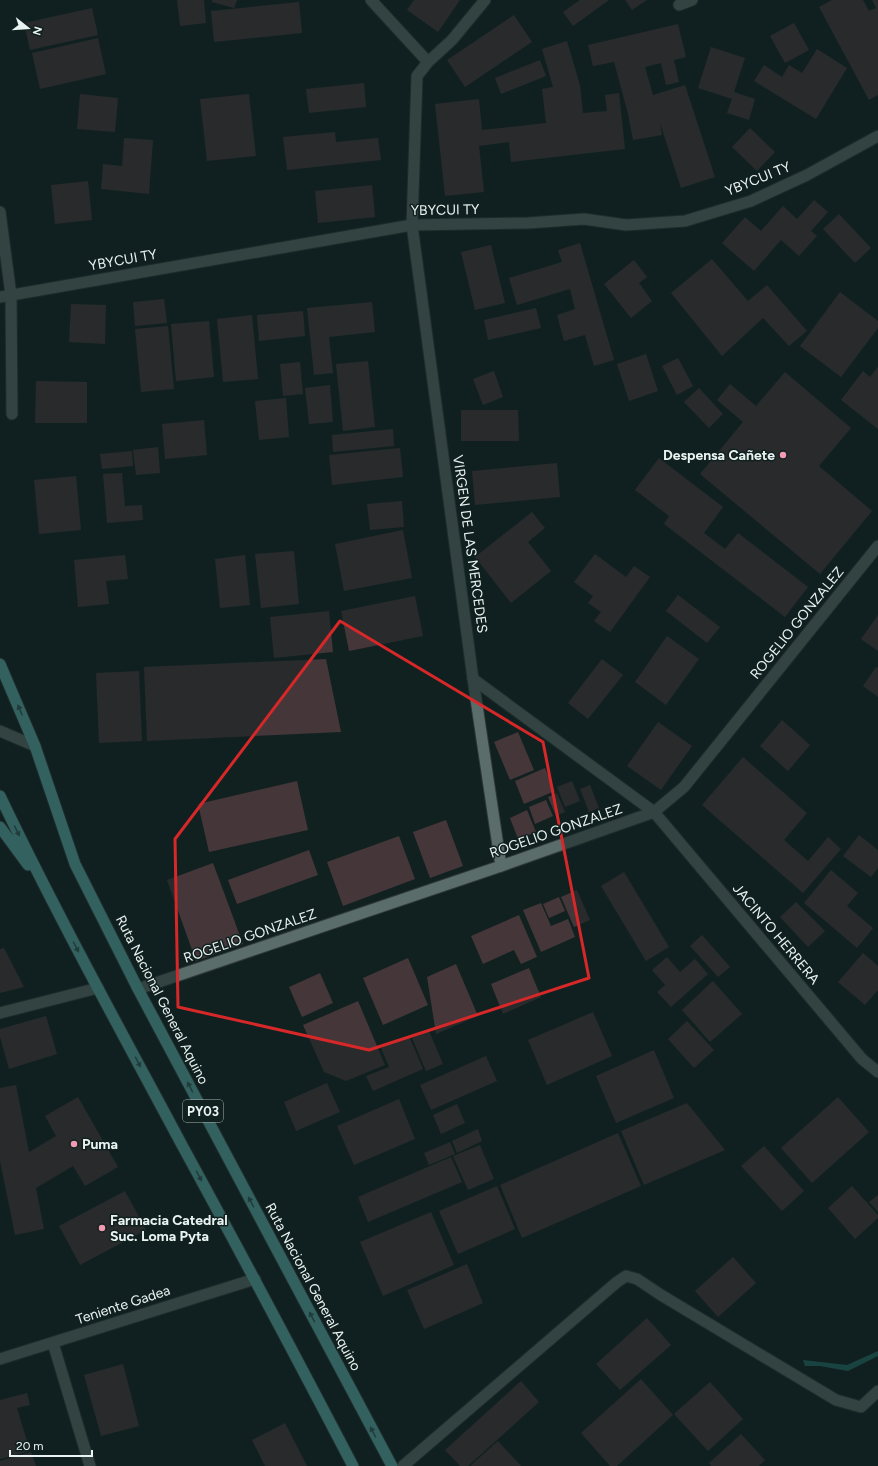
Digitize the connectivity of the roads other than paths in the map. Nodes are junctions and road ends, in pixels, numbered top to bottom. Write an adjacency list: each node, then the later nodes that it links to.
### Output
1 (371, 0): 5 (street)
2 (484, 0): 5 (street, VIRGEN DE LAS MERCEDES)
3 (692, 0): 4 (street)
4 (679, 4)
5 (428, 62): 8 (street, VIRGEN DE LAS MERCEDES)
6 (878, 136): 8 (street, YBYCUI TY)
7 (0, 212): 9 (street)
8 (412, 225): 9 (street, YBYCUI TY); 13 (street, VIRGEN DE LAS MERCEDES)
9 (5, 296): 10 (street)
10 (12, 414)
11 (878, 546): 17 (street, ROGELIO GONZALEZ)
12 (0, 664): 15 (highway, Ruta Nacional General Aquino / PY03, one-way to 12)
13 (473, 679): 17 (street, JACINTO HERRERA); 19 (street, VIRGEN DE LAS MERCEDES)
14 (0, 731): 15 (street)
15 (35, 746): 22 (highway, Ruta Nacional General Aquino / PY03)
16 (0, 796): 20 (highway, PY03, one-way to 20)
17 (654, 812): 19 (street, ROGELIO GONZALEZ); 24 (street, JACINTO HERRERA)
18 (0, 827): 20 (highway)
19 (502, 866): 22 (street, ROGELIO GONZALEZ)
20 (46, 889): 21 (highway, PY03, one-way to 21)
21 (98, 988): 23 (street); 25 (highway, PY03, one-way to 25)
22 (138, 989): 31 (highway, Ruta Nacional General Aquino / PY03, one-way to 22)
23 (0, 1013)
24 (878, 1072)
25 (255, 1279): 26 (street, Teniente Gadea); 30 (highway, PY03)
26 (53, 1343): 27 (street, Teniente Gadea); 29 (street)
27 (0, 1359)
28 (878, 1391): 32 (street)
29 (90, 1466)
30 (353, 1466)
31 (392, 1466)
32 (403, 1466)

